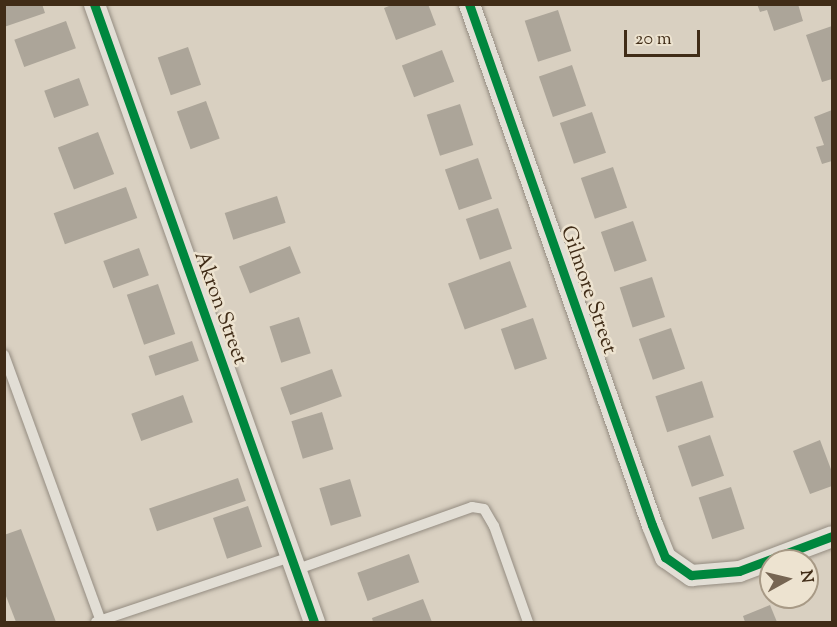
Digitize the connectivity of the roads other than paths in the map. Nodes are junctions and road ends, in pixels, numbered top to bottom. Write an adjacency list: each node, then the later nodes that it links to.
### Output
1 (94, 4): 5 (street, Akron Street)
2 (468, 4): 4 (street, Gilmore Street)
3 (4, 354): 6 (lane)
4 (832, 536)
5 (293, 564): 6 (lane); 7 (street, Akron Street); 8 (lane)
6 (99, 622)
7 (315, 622)
8 (528, 622)

